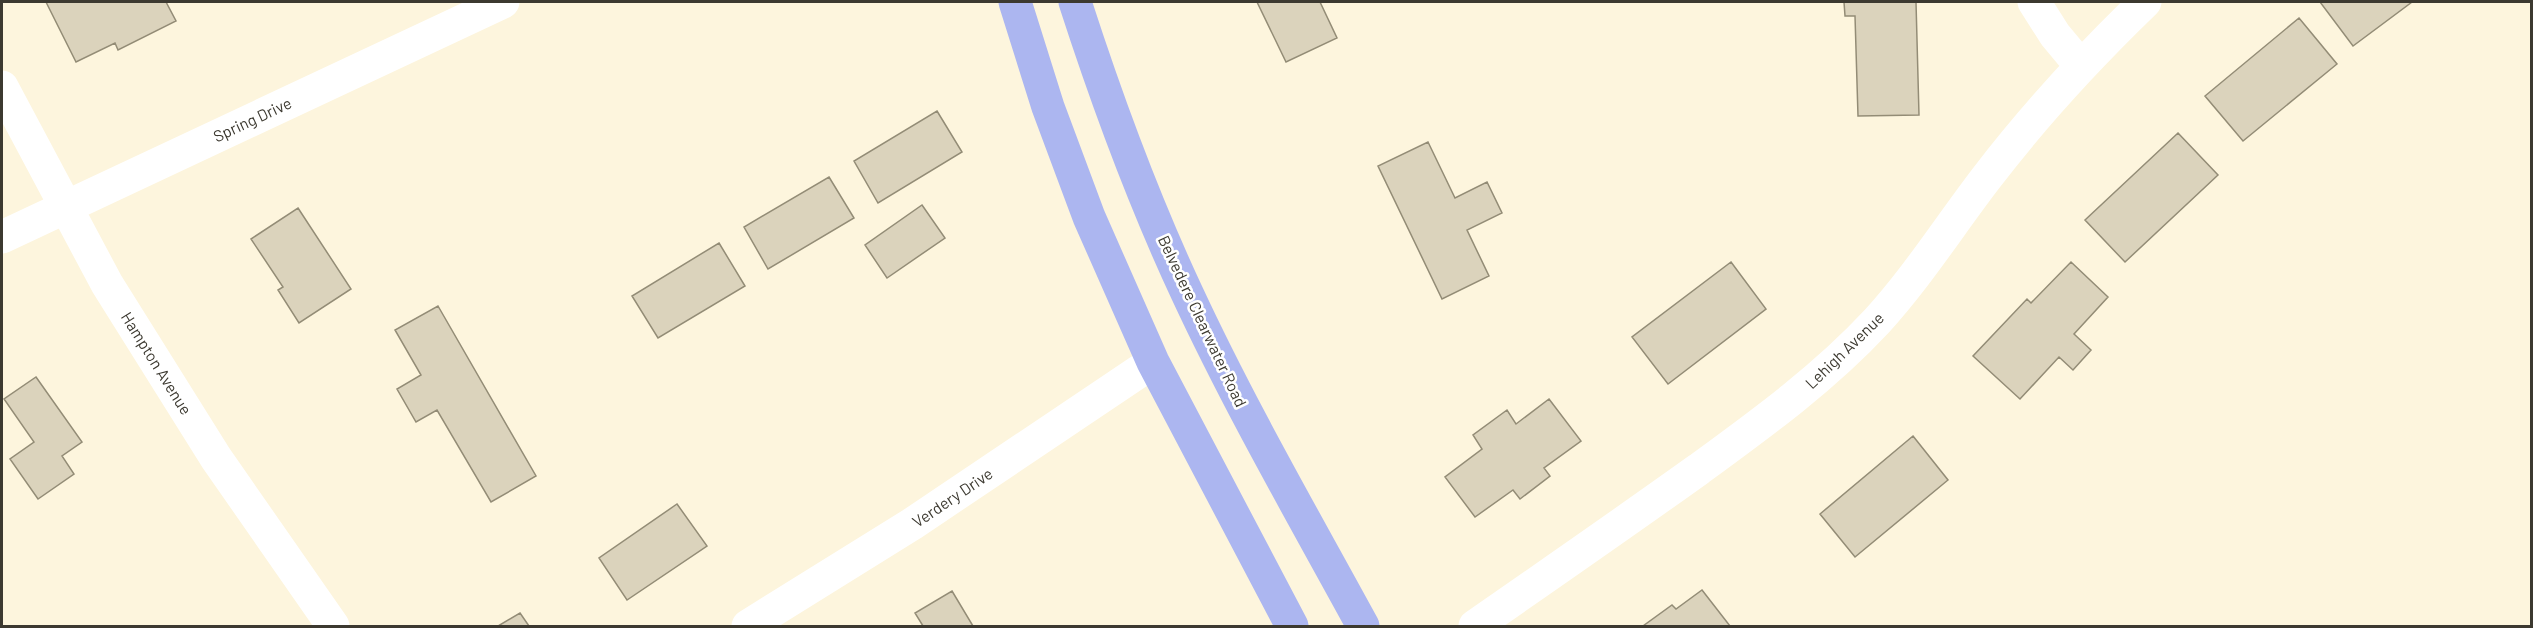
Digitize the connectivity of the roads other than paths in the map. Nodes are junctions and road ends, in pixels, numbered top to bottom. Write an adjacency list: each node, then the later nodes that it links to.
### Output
1 (503, 2): 8 (street, Spring Drive)
2 (1015, 2): 10 (main road)
3 (1075, 2): 14 (main road, Belvedere Clearwater Road)
4 (2034, 2): 6 (street)
5 (2145, 2): 6 (street, Lehigh Avenue)
6 (2080, 65): 15 (street, Lehigh Avenue)
7 (2, 87): 8 (street, Hampton Avenue)
8 (64, 207): 9 (street, Spring Drive); 11 (street, Hampton Avenue)
9 (2, 237)
10 (1153, 362): 12 (street, Verdery Drive); 13 (main road)
11 (333, 627)
12 (748, 627)
13 (1292, 627)
14 (1363, 627)
15 (1475, 627)

